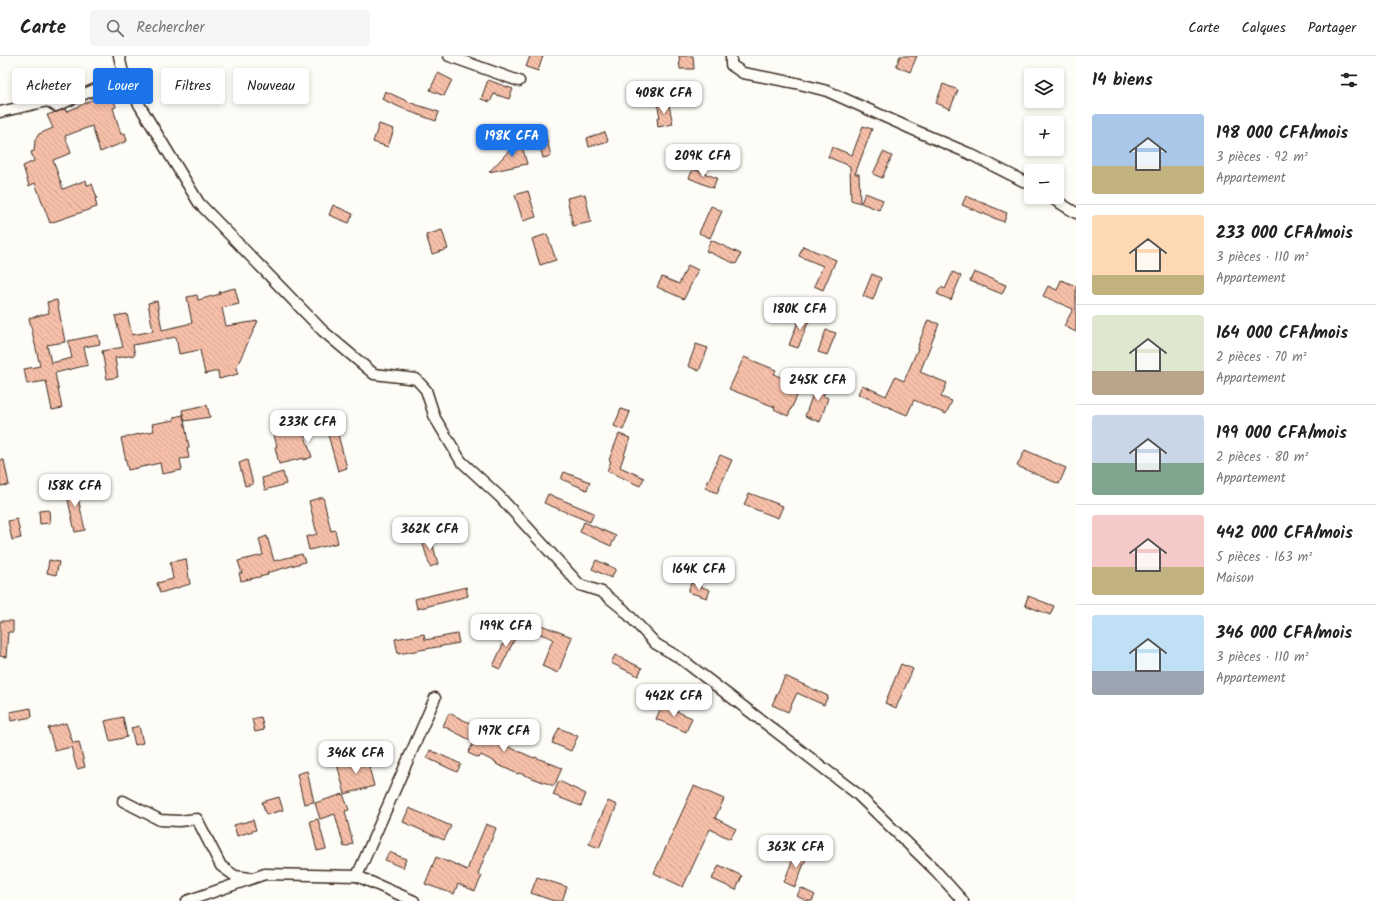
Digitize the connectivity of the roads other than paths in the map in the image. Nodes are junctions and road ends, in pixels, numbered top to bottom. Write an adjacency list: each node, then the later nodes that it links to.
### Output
1 (119, 56): 4 (street)
2 (449, 56): 5 (street)
3 (731, 56): 9 (street)
4 (122, 68)
5 (519, 81)
6 (93, 90): 8 (street)
7 (139, 104): 18 (street)
8 (0, 112)
9 (1024, 181)
10 (1061, 204): 11 (street)
11 (1076, 213)
12 (435, 698): 14 (street)
13 (124, 801): 15 (street)
14 (357, 876): 15 (street); 17 (street)
15 (252, 879): 16 (street)
16 (187, 901)
17 (414, 901)
18 (963, 901)

